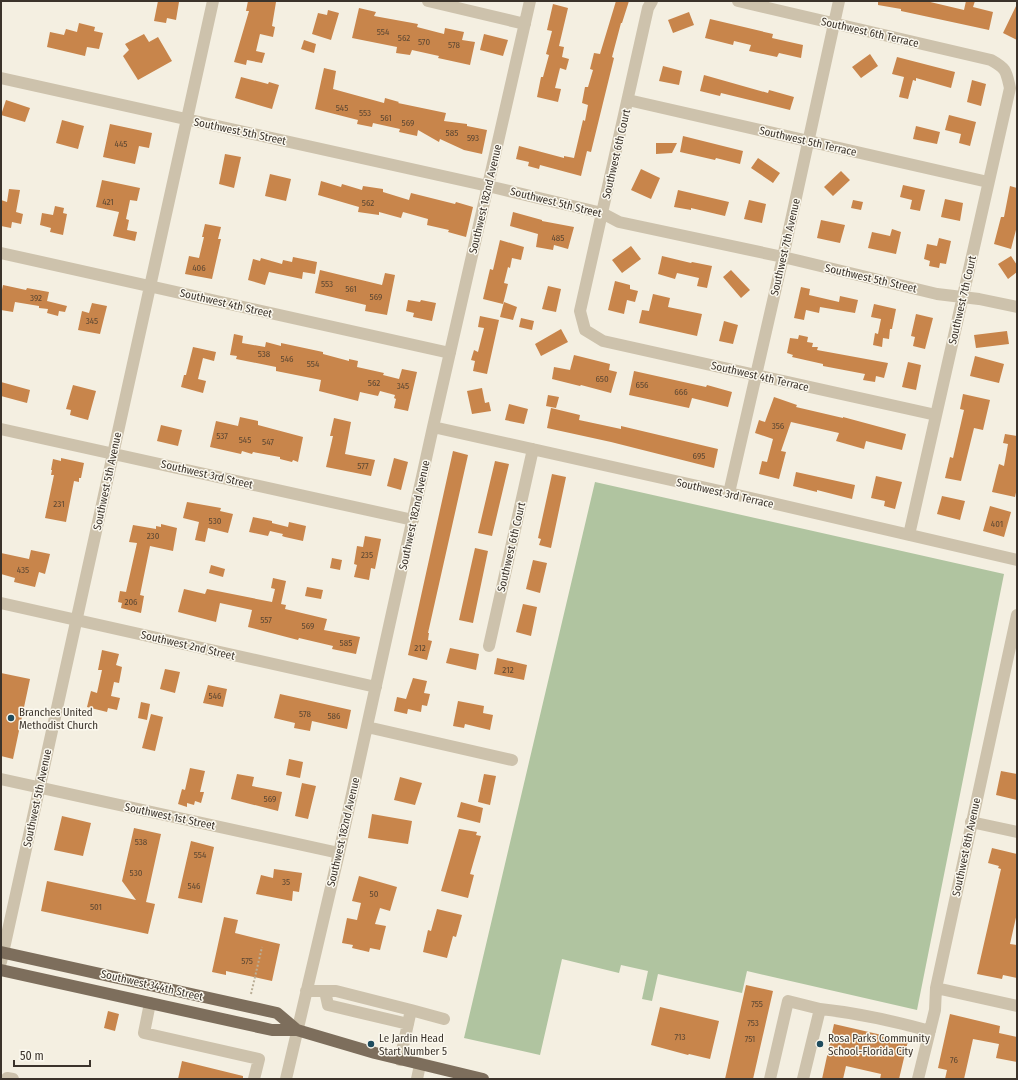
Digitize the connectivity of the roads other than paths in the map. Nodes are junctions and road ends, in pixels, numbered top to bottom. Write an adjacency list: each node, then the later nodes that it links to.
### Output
1 (213, 1): 12 (street, Southwest 5th Avenue)
2 (428, 1): 7 (street)
3 (530, 1): 7 (street, Southwest 182nd Avenue)
4 (652, 1): 11 (street, Southwest 6th Court)
5 (738, 1): 8 (street, Southwest 6th Terrace)
6 (839, 1): 8 (street, Southwest 7th Avenue)
7 (525, 24): 15 (street, Southwest 182nd Avenue)
8 (834, 24): 9 (street, Southwest 6th Terrace); 13 (street, Southwest 7th Avenue)
9 (1002, 66): 14 (street, Southwest 7th Court)
10 (1, 78): 12 (street, Southwest 5th Street)
11 (628, 100): 13 (street, Southwest 5th Terrace); 16 (street, Southwest 6th Court)
12 (188, 120): 15 (street, Southwest 5th Street); 19 (street, Southwest 5th Avenue)
13 (808, 141): 14 (street, Southwest 5th Terrace); 18 (street, Southwest 7th Avenue)
14 (988, 182): 20 (street, Southwest 7th Court)
15 (488, 186): 16 (street, Southwest 5th Street); 23 (street, Southwest 182nd Avenue)
16 (602, 213): 18 (street, Southwest 5th Street); 22 (street, Southwest 6th Court)
17 (1, 253): 19 (street, Southwest 4th Street)
18 (783, 257): 20 (street, Southwest 5th Street); 24 (street, Southwest 7th Avenue)
19 (150, 286): 23 (street, Southwest 4th Street); 29 (street, Southwest 5th Avenue)
20 (963, 298): 21 (street, Southwest 5th Street); 25 (street, Southwest 7th Court)
21 (1017, 307)
22 (585, 330): 24 (street, Southwest 4th Terrace)
23 (450, 353): 26 (street, Southwest 182nd Avenue)
24 (755, 376): 25 (street, Southwest 4th Terrace); 30 (street, Southwest 7th Avenue)
25 (936, 416): 32 (street, Southwest 7th Court)
26 (433, 427): 28 (street, Southwest 3rd Terrace); 31 (street, Southwest 182nd Avenue)
27 (1, 429): 29 (street, Southwest 3rd Street)
28 (533, 449): 30 (street, Southwest 3rd Terrace); 37 (street, Southwest 6th Court)
29 (113, 454): 31 (street, Southwest 3rd Street); 36 (street, Southwest 5th Avenue)
30 (729, 493): 32 (street, Southwest 3rd Terrace)
31 (413, 520): 39 (street, Southwest 182nd Avenue)
32 (909, 535): 33 (street, Southwest 3rd Terrace)
33 (1017, 560)
34 (1, 603): 36 (street, Southwest 2nd Street)
35 (1017, 615): 38 (street, Southwest 8th Avenue)
36 (77, 620): 39 (street, Southwest 2nd Street); 43 (street, Southwest 5th Avenue)
37 (489, 646)
38 (1013, 651): 44 (street, Southwest 8th Avenue)
39 (376, 687): 40 (street, Southwest 182nd Avenue)
40 (367, 727): 41 (street); 46 (street, Southwest 182nd Avenue)
41 (512, 760)
42 (1, 779): 43 (street, Southwest 1st Street)
43 (39, 788): 46 (street, Southwest 1st Street); 47 (street, Southwest 5th Avenue)
44 (971, 822): 45 (street); 49 (street, Southwest 8th Avenue)
45 (1017, 832)
46 (339, 853): 50 (street, Southwest 182nd Avenue)
47 (2, 955): 61 (main road, Southwest 344th Street)
48 (1, 970): 53 (main road, Southwest 344th Street)
49 (936, 988): 55 (street); 62 (street, Southwest 8th Avenue)
50 (306, 991): 51 (street); 61 (street, Southwest 182nd Avenue)
51 (325, 991): 52 (street); 52 (street)
52 (341, 1001): 54 (street); 54 (street)
53 (150, 1003): 61 (main road, Southwest 344th Street); 68 (street)
54 (356, 1005): 56 (street)
55 (1017, 1006)
56 (370, 1008): 58 (street); 60 (street)
57 (820, 1009): 62 (street); 72 (street); 73 (street)
58 (411, 1010): 59 (street); 60 (street)
59 (444, 1019)
60 (408, 1024): 63 (street)
61 (297, 1030): 63 (main road, Southwest 344th Street); 69 (street, Southwest 182nd Avenue)
62 (930, 1031): 74 (street, Southwest 8th Avenue)
63 (400, 1060): 64 (main road, Southwest 344th Street)
64 (420, 1064): 65 (main road, Southwest 344th Street); 70 (street)
65 (448, 1075): 71 (main road, Southwest 344th Street)
66 (7, 1079): 67 (street)
67 (13, 1079)
68 (254, 1079)
69 (286, 1079)
70 (417, 1079)
71 (483, 1079)
72 (770, 1079)
73 (803, 1079)
74 (918, 1079)

